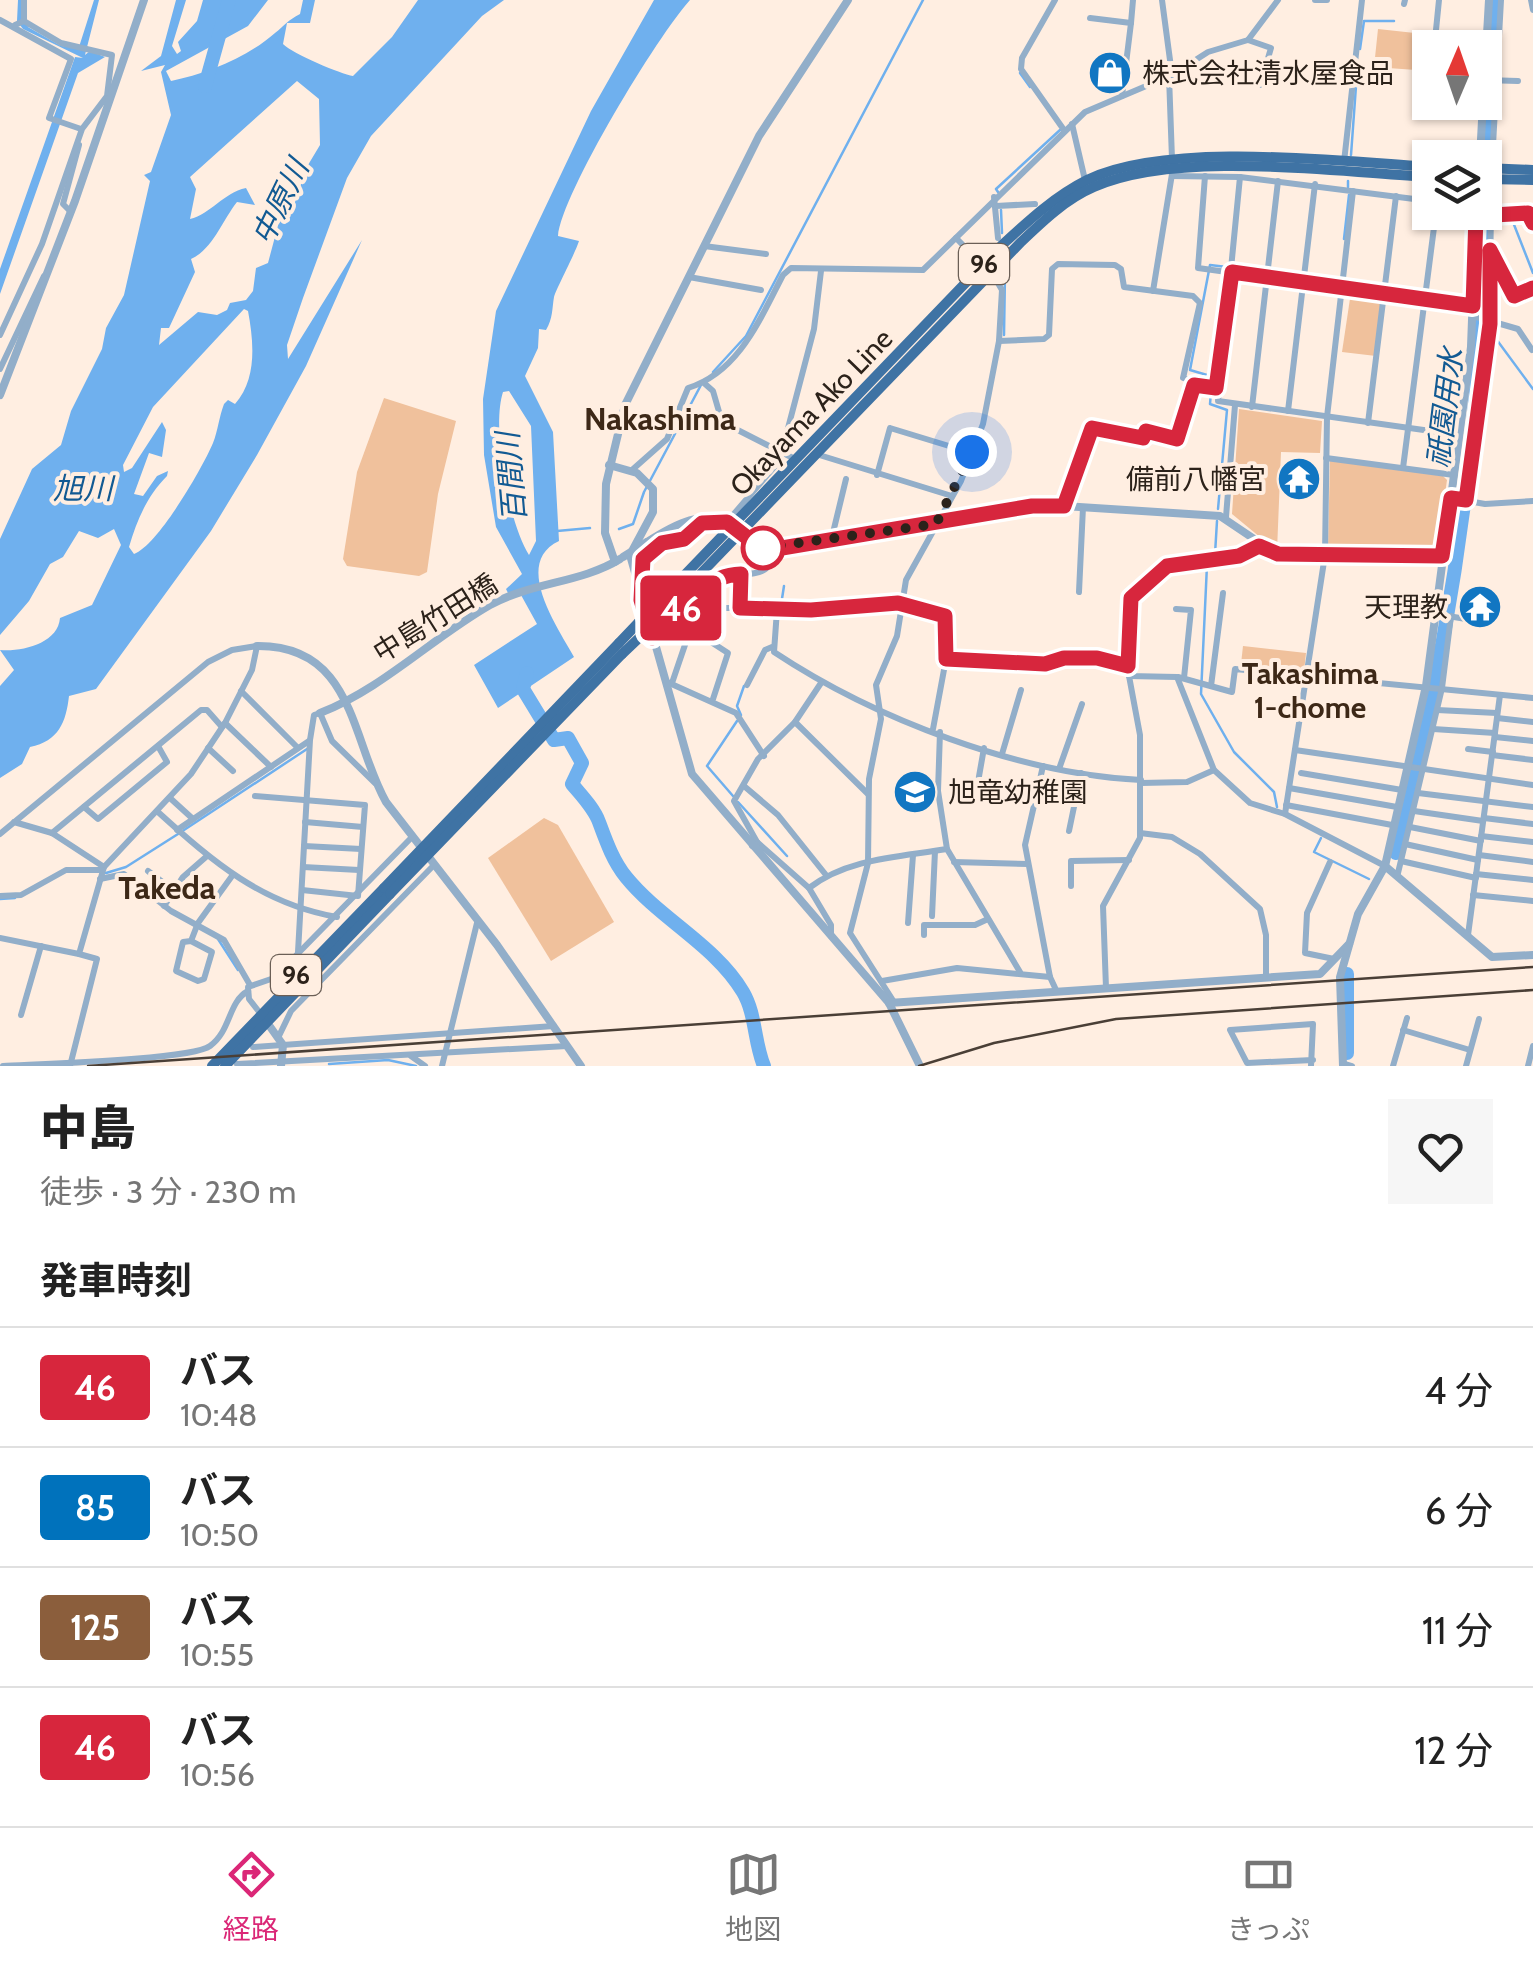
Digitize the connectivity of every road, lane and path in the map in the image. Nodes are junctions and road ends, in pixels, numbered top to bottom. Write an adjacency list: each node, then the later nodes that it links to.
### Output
1 (24, 0): 18 (street)
2 (144, 0): 30 (street)
3 (848, 0): 63 (street)
4 (1054, 0): 33 (street)
5 (1133, 0): 19 (street)
6 (1162, 0): 25 (street)
7 (1278, 0): 24 (street)
8 (1316, 0): 9 (street)
9 (1327, 0)
10 (1362, 0): 36 (street)
11 (1439, 0): 21 (street)
12 (1488, 0): 22 (street)
13 (1501, 0): 23 (street)
14 (1531, 0): 15 (street)
15 (1533, 10)
16 (1090, 18): 19 (street)
17 (0, 20): 20 (street)
18 (24, 21): 20 (street); 30 (street)
19 (1131, 23): 29 (street)
20 (15, 26): 32 (street)
21 (1436, 30)
22 (1486, 30)
23 (1497, 30)
24 (1248, 40): 25 (street); 28 (street)
25 (1171, 76): 29 (street); 35 (street)
26 (1502, 80): 27 (street)
27 (1518, 80)
28 (1260, 85)
29 (1122, 96): 31 (street)
30 (109, 97): 32 (street); 54 (street)
31 (1072, 123): 33 (street); 45 (street)
32 (82, 129): 54 (street); 80 (street)
33 (1064, 130): 49 (street)
34 (1412, 167): 36 (main road, Okayama Ako Line / 96)
35 (1172, 168): 36 (main road, Okayama Ako Line / 96); 40 (street); 45 (main road, Okayama Ako Line / 96); 66 (main road, Okayama Ako Line / 96); 76 (street)
36 (1344, 168): 39 (main road, Okayama Ako Line / 96); 47 (street)
37 (1502, 169): 38 (main road)
38 (1533, 170)
39 (1412, 175)
40 (1205, 176): 41 (street); 67 (street)
41 (1240, 177): 43 (street); 67 (street)
42 (1502, 179): 44 (main road)
43 (1278, 180): 46 (street); 69 (street)
44 (1533, 180)
45 (1085, 182): 66 (main road, Okayama Ako Line / 96)
46 (1314, 184): 47 (street); 72 (street)
47 (1342, 189): 48 (street)
48 (1353, 191): 50 (street); 73 (street)
49 (997, 194): 53 (street); 61 (street)
50 (1396, 196): 51 (street); 77 (street)
51 (1412, 198)
52 (1035, 204): 53 (street)
53 (999, 206): 62 (street)
54 (71, 212): 70 (street)
55 (1531, 212): 56 (street); 57 (street)
56 (1502, 214)
57 (1533, 223)
58 (1434, 230): 78 (street)
59 (1484, 230): 64 (street)
60 (1484, 230): 64 (street)
61 (956, 238): 66 (street); 68 (street)
62 (998, 238)
63 (704, 246): 65 (street); 71 (street)
64 (1485, 250): 74 (street); 79 (street); 79 (street)
65 (766, 254)
66 (987, 269): 81 (street); 98 (main road, Okayama Ako Line / 96); 100 (main road, Okayama Ako Line / 96)
67 (1233, 269): 69 (street); 87 (street)
68 (820, 271): 85 (street); 96 (street)
69 (1269, 274): 72 (street); 90 (street)
70 (48, 275): 83 (street); 88 (street)
71 (688, 278): 75 (street); 101 (street)
72 (1307, 280): 73 (street); 91 (street)
73 (1345, 288): 77 (street); 92 (street)
74 (1533, 288)
75 (761, 290)
76 (1153, 291): 81 (street); 86 (street)
77 (1387, 294): 78 (street); 93 (street)
78 (1426, 300): 79 (street); 94 (street)
79 (1483, 320): 82 (street); 84 (street); 84 (street)
80 (0, 335)
81 (998, 341): 97 (street)
82 (1532, 350)
83 (0, 369)
84 (1476, 382): 95 (street); 108 (street)
85 (704, 384): 96 (street); 103 (street)
86 (1194, 385): 87 (street); 110 (street)
87 (1216, 388): 89 (street)
88 (0, 395)
89 (1235, 406): 90 (street); 112 (street)
90 (1252, 407): 91 (street)
91 (1288, 411): 92 (street)
92 (1327, 417): 93 (street); 99 (street)
93 (1368, 423): 94 (street)
94 (1409, 429): 95 (street); 102 (street)
95 (1459, 435): 105 (street)
96 (782, 451): 100 (street); 113 (street)
97 (972, 452): 104 (street); 107 (street)
98 (815, 453): 104 (street); 113 (main road, Okayama Ako Line / 96)
99 (1326, 458): 102 (street); 118 (street)
100 (796, 460): 113 (main road, Okayama Ako Line / 96)
101 (609, 465): 103 (street); 120 (street)
102 (1403, 468): 105 (street)
103 (635, 471): 124 (street)
104 (878, 475): 107 (street)
105 (1454, 475): 108 (street)
106 (846, 479): 115 (street)
107 (952, 496): 114 (street)
108 (1459, 499): 109 (street); 119 (street)
109 (1533, 501)
110 (1064, 506): 111 (street); 114 (street)
111 (1083, 507): 112 (street); 122 (street)
112 (1226, 518): 116 (street)
113 (729, 524): 117 (street); 120 (street, 中島竹田橋, bridge); 124 (street); 131 (main road, Okayama Ako Line / 96, bridge)
114 (936, 524): 115 (street); 125 (street)
115 (831, 541): 117 (street)
116 (1259, 546): 118 (street); 136 (street)
117 (776, 549): 121 (street)
118 (1325, 555): 119 (street); 137 (street)
119 (1442, 556): 129 (street)
120 (619, 560): 150 (street, 中島竹田橋)
121 (741, 574): 126 (street); 131 (street)
122 (1079, 592)
123 (1223, 593): 141 (street)
124 (641, 600): 131 (street)
125 (901, 604): 128 (street); 135 (street); 154 (street)
126 (740, 608): 128 (street); 132 (street)
127 (1176, 609): 138 (street)
128 (777, 610): 134 (street)
129 (1445, 615): 130 (street); 143 (street); 144 (street)
130 (1484, 622)
131 (644, 632): 139 (street); 281 (main road, Okayama Ako Line / 96, bridge)
132 (711, 642): 139 (street); 149 (street)
133 (257, 646): 146 (street); 150 (street); 204 (street)
134 (772, 647): 140 (street); 142 (street)
135 (946, 659): 136 (street); 160 (street)
136 (1128, 671): 138 (street); 183 (street)
137 (1307, 674): 141 (street); 143 (street); 169 (street)
138 (1181, 678): 141 (street); 177 (street)
139 (669, 683): 149 (street); 218 (street)
140 (821, 683): 154 (street); 156 (street)
141 (1204, 684)
142 (747, 686)
143 (1428, 686): 144 (street); 178 (street)
144 (1441, 688): 147 (street); 152 (street)
145 (1021, 690): 171 (street)
146 (241, 691): 158 (street); 166 (street)
147 (1500, 695): 148 (street); 155 (street)
148 (1533, 698)
149 (713, 699): 172 (street)
150 (346, 702): 153 (street, 中島竹田橋); 184 (street)
151 (1082, 704): 176 (street)
152 (1437, 710): 155 (street); 159 (street)
153 (320, 713): 163 (street); 184 (street)
154 (881, 714): 160 (street); 190 (street)
155 (1497, 716): 157 (street); 161 (street)
156 (794, 722): 172 (street); 190 (street)
157 (1533, 722)
158 (223, 725): 164 (street); 165 (street); 175 (street)
159 (1433, 729): 161 (street); 178 (street)
160 (936, 731): 167 (street); 222 (street)
161 (1495, 735): 162 (street); 170 (street)
162 (1533, 741)
163 (309, 744): 166 (street); 194 (street)
164 (158, 746): 196 (street); 196 (street)
165 (208, 748): 179 (street); 192 (street)
166 (298, 748): 175 (street)
167 (984, 748): 171 (street); 193 (street)
168 (1468, 748): 170 (street)
169 (1295, 750): 178 (street); 187 (street)
170 (1492, 753): 173 (street); 182 (street)
171 (1002, 754): 174 (street)
172 (764, 756): 186 (street)
173 (1533, 760)
174 (1043, 766): 176 (street); 233 (street)
175 (271, 767): 202 (street)
176 (1059, 769): 181 (street)
177 (1214, 770): 183 (street); 199 (street)
178 (1416, 770): 182 (street); 188 (street); 189 (street)
179 (233, 772)
180 (1301, 772): 188 (street)
181 (1081, 774): 183 (street); 211 (street)
182 (1489, 780): 185 (street); 195 (street)
183 (1141, 782): 213 (street)
184 (375, 783): 215 (street)
185 (1533, 785)
186 (744, 786): 218 (street); 241 (street)
187 (1289, 788): 198 (street); 199 (street)
188 (1402, 790): 198 (street)
189 (1418, 793): 195 (street); 200 (street)
190 (868, 794): 229 (street)
191 (255, 796): 194 (street)
192 (170, 798): 201 (street); 202 (street)
193 (975, 799)
194 (306, 801): 205 (street); 208 (street)
195 (1486, 802): 197 (street); 203 (street)
196 (84, 807): 212 (street)
197 (1533, 807)
198 (1397, 808): 207 (street)
199 (1285, 810): 207 (street); 235 (street)
200 (1414, 811): 203 (street); 209 (street)
201 (158, 812): 210 (street); 238 (street)
202 (193, 818): 210 (street)
203 (1484, 820): 206 (street); 216 (street)
204 (14, 822): 212 (street); 214 (street)
205 (305, 822): 208 (street); 220 (street)
206 (1533, 824)
207 (1392, 825): 235 (street)
208 (363, 826): 221 (street)
209 (1410, 827): 216 (street); 219 (street)
210 (179, 831): 225 (street)
211 (1069, 831)
212 (52, 833): 238 (street)
213 (1140, 833): 227 (street); 274 (street)
214 (0, 834)
215 (412, 838): 234 (street); 251 (street)
216 (1481, 839): 217 (street); 226 (street)
217 (1533, 842)
218 (754, 844): 246 (street); 263 (street)
219 (1406, 844): 226 (street); 228 (street)
220 (304, 846): 221 (street); 236 (street)
221 (361, 849): 237 (street)
222 (946, 849): 223 (street); 230 (street)
223 (935, 851): 224 (street); 255 (street)
224 (913, 855): 229 (street); 259 (street)
225 (207, 856): 242 (street); 248 (street)
226 (1478, 857): 232 (street); 243 (street)
227 (1130, 860): 245 (street); 277 (street)
228 (1401, 861): 240 (street); 243 (street)
229 (868, 862): 241 (street); 275 (street)
230 (953, 862): 233 (street); 257 (street)
231 (1330, 862): 271 (street)
232 (1533, 862)
233 (1028, 864): 273 (street)
234 (433, 866): 258 (street); 287 (street)
235 (1385, 866): 240 (street); 266 (street)
236 (303, 867): 237 (street); 247 (street)
237 (359, 870): 251 (street)
238 (102, 872): 250 (street); 253 (street); 268 (street)
239 (148, 872): 248 (street)
240 (1398, 873): 262 (street)
241 (826, 875): 246 (street)
242 (232, 876): 254 (street); 260 (street)
243 (1476, 876): 244 (street); 249 (street)
244 (1533, 880)
245 (1071, 886)
246 (809, 888): 263 (street)
247 (302, 890): 251 (street); 254 (street)
248 (174, 891): 253 (street)
249 (1473, 894): 252 (street); 262 (street)
250 (0, 896)
251 (358, 896): 256 (street)
252 (1533, 901)
253 (164, 906): 260 (street)
254 (300, 911): 256 (street); 269 (street)
255 (932, 916)
256 (338, 917): 269 (street)
257 (988, 919): 261 (street); 272 (street)
258 (477, 923): 284 (street); 286 (street)
259 (908, 923)
260 (197, 925): 265 (street); 276 (street)
261 (924, 935)
262 (1468, 935): 270 (street)
263 (831, 936): 279 (street)
264 (0, 938): 267 (street)
265 (191, 941): 265 (street)
266 (1349, 944): 271 (street); 299 (street)
267 (41, 946): 268 (street); 280 (street)
268 (79, 954): 295 (street)
269 (297, 954): 276 (street)
270 (1533, 955)
271 (1334, 959): 274 (street)
272 (1020, 972): 273 (street); 275 (street)
273 (1050, 977): 278 (street)
274 (1266, 978): 277 (street)
275 (882, 981): 279 (street)
276 (249, 988): 281 (street); 295 (street)
277 (1106, 988): 278 (street)
278 (1058, 992): 279 (street)
279 (891, 1002): 297 (street)
280 (21, 1015)
281 (263, 1017): 287 (street); 298 (main road, Okayama Ako Line / 96); 302 (main road, Okayama Ako Line / 96)
282 (1406, 1018): 285 (street)
283 (1478, 1019): 291 (street)
284 (554, 1026): 286 (street); 288 (street)
285 (1403, 1030): 291 (street); 300 (street)
286 (450, 1034): 287 (street); 292 (street)
287 (280, 1042): 290 (street); 296 (street)
288 (567, 1046): 292 (street); 305 (street)
289 (1533, 1046): 308 (street)
290 (253, 1047)
291 (1470, 1050): 307 (street)
292 (445, 1055): 293 (street); 304 (street)
293 (411, 1061): 296 (street); 303 (street)
294 (1312, 1063): 294 (street)
295 (71, 1064): 301 (street)
296 (281, 1064): 298 (street)
297 (918, 1064)
298 (231, 1065)
299 (1346, 1065)
300 (1393, 1065): 306 (street)
301 (3, 1066)
302 (212, 1066)
303 (425, 1066)
304 (442, 1066)
305 (580, 1066)
306 (1403, 1066)
307 (1466, 1066)
308 (1528, 1066)

